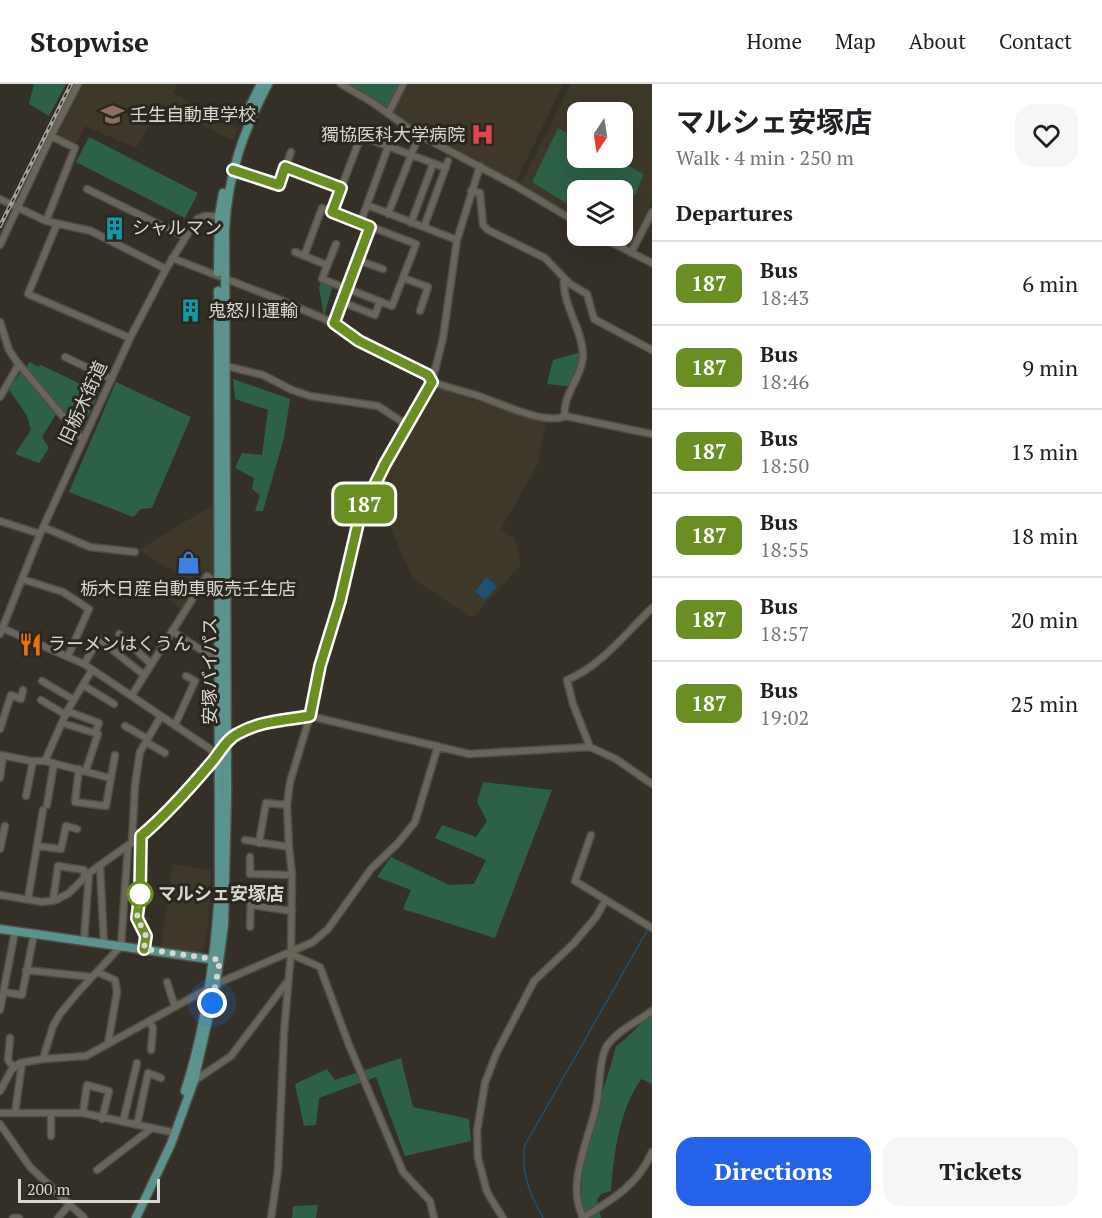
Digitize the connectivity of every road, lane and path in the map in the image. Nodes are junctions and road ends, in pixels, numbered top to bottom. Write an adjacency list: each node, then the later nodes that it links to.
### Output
1 (78, 84): 8 (street)
2 (261, 84): 25 (main road)
3 (268, 84): 15 (main road)
4 (341, 84): 6 (street)
5 (403, 84): 6 (street)
6 (388, 114): 7 (street)
7 (419, 135): 11 (street); 13 (street)
8 (51, 136): 21 (street); 27 (street)
9 (388, 147): 11 (street); 16 (street); 20 (street)
10 (291, 152): 14 (street)
11 (411, 156): 12 (street); 24 (street)
12 (433, 164): 28 (street); 32 (street)
13 (480, 166): 18 (street); 26 (street)
14 (285, 167): 15 (street); 16 (street)
15 (233, 170): 25 (main road)
16 (341, 188): 22 (street)
17 (87, 189): 33 (street)
18 (471, 191): 34 (street); 49 (street)
19 (0, 199): 21 (street)
20 (367, 205): 24 (street); 30 (street)
21 (18, 206): 27 (street); 36 (street)
22 (332, 212): 30 (street); 40 (street)
23 (652, 212): 39 (street)
24 (388, 214): 28 (street)
25 (222, 216): 33 (street, 旧栃木街道); 47 (main road, 安塚バイパス)
26 (567, 217)
27 (46, 221): 29 (street)
28 (411, 223): 32 (street)
29 (57, 224): 45 (street); 56 (street)
30 (360, 224): 31 (street)
31 (370, 227): 42 (street); 48 (street)
32 (424, 227): 34 (street)
33 (185, 237): 41 (street, 旧栃木街道)
34 (457, 240): 62 (street)
35 (336, 244): 44 (street)
36 (0, 245)
37 (618, 246): 39 (street)
38 (295, 252): 40 (street)
39 (631, 253): 43 (street)
40 (304, 256): 44 (street)
41 (172, 258): 45 (street, 旧栃木街道); 47 (street)
42 (357, 260): 46 (street); 50 (street)
43 (652, 263)
44 (327, 265): 50 (street)
45 (166, 269): 56 (street, 旧栃木街道)
46 (383, 269)
47 (221, 278): 55 (street); 60 (main road, 安塚バイパス)
48 (403, 278): 51 (street); 53 (street)
49 (564, 278): 57 (street); 64 (street)
50 (347, 288): 51 (street); 52 (street)
51 (380, 301): 52 (street)
52 (342, 302): 55 (street)
53 (420, 311)
54 (0, 322): 59 (street)
55 (334, 323): 62 (street)
56 (130, 338): 61 (street, 旧栃木街道)
57 (652, 350)
58 (65, 357): 61 (street)
59 (19, 364): 63 (street); 67 (street)
60 (222, 365): 65 (street); 72 (main road, 安塚バイパス); 100 (main road, 安塚バイパス)
61 (111, 379): 67 (street, 旧栃木街道)
62 (432, 382): 64 (street); 65 (street)
63 (0, 397)
64 (566, 416): 66 (street)
65 (407, 425): 93 (street)
66 (652, 434)
67 (83, 440): 69 (street, 旧栃木街道)
68 (0, 520): 69 (street)
69 (41, 530): 70 (street); 71 (street, 旧栃木街道)
70 (135, 552)
71 (22, 579): 74 (street, 旧栃木街道); 77 (street)
72 (220, 586): 75 (street); 105 (main road, 安塚バイパス)
73 (652, 608): 102 (street)
74 (1, 631): 77 (street)
75 (172, 632): 78 (street); 80 (street)
76 (119, 634): 80 (street)
77 (68, 656): 79 (street)
78 (215, 659)
79 (84, 664): 81 (street); 82 (street)
80 (151, 664): 82 (street)
81 (92, 670): 85 (street); 87 (street)
82 (144, 675): 87 (street)
83 (186, 676): 95 (street)
84 (42, 681): 89 (street)
85 (83, 685): 89 (street); 90 (street)
86 (23, 690): 97 (street)
87 (132, 695): 92 (street)
88 (41, 700): 91 (street)
89 (74, 700): 91 (street)
90 (114, 704)
91 (67, 713): 94 (street); 98 (street)
92 (161, 716): 95 (street); 99 (street)
93 (310, 716): 100 (street); 101 (street); 115 (street)
94 (62, 723): 98 (street); 108 (street)
95 (175, 725): 105 (street)
96 (125, 726): 99 (street)
97 (0, 729)
98 (95, 733): 110 (street)
99 (147, 741): 103 (street); 123 (street)
100 (227, 743): 105 (street); 148 (main road, 安塚バイパス)
101 (438, 746): 102 (street); 147 (street)
102 (590, 747): 113 (street)
103 (165, 753)
104 (115, 755): 112 (street)
105 (219, 755): 120 (street); 148 (main road, 安塚バイパス)
106 (2, 756): 107 (street); 111 (street)
107 (33, 761): 108 (street); 114 (street)
108 (45, 761): 109 (street)
109 (54, 763): 110 (street); 124 (street)
110 (82, 770): 112 (street); 112 (street)
111 (0, 778)
112 (110, 778)
113 (652, 784)
114 (26, 796)
115 (287, 806): 122 (street); 125 (street)
116 (5, 826): 118 (street)
117 (77, 828): 124 (street)
118 (1, 835): 126 (street)
119 (591, 835): 135 (street)
120 (141, 836): 123 (street); 146 (street)
121 (245, 840): 122 (street)
122 (259, 843): 125 (street)
123 (130, 844): 128 (street); 145 (street)
124 (37, 846): 133 (street)
125 (289, 847): 130 (street)
126 (0, 849)
127 (250, 857): 130 (street)
128 (100, 866): 129 (street); 144 (street)
129 (87, 875): 134 (street); 134 (street); 143 (street)
130 (292, 875): 137 (street)
131 (251, 890): 136 (street)
132 (0, 894): 133 (street)
133 (27, 899): 134 (street)
134 (53, 901)
135 (605, 901): 139 (street); 192 (street)
136 (250, 905): 137 (street); 138 (street)
137 (292, 911): 147 (street)
138 (250, 927)
139 (652, 928)
140 (0, 929): 141 (main road)
141 (15, 931): 142 (main road); 155 (street)
142 (34, 934): 143 (main road); 149 (street)
143 (84, 941): 144 (main road)
144 (104, 944): 145 (main road)
145 (122, 946): 146 (main road); 150 (street)
146 (144, 949): 148 (main road)
147 (291, 952): 151 (street); 153 (street); 191 (street)
148 (216, 960): 153 (main road, 安塚バイパス); 154 (main road, 安塚バイパス)
149 (26, 970): 150 (street); 155 (street)
150 (94, 974): 161 (street); 163 (street)
151 (288, 981): 168 (street); 190 (street)
152 (167, 982): 156 (street)
153 (216, 984): 154 (street); 168 (main road, 安塚バイパス)
154 (208, 989): 156 (street); 179 (main road, 安塚バイパス)
155 (4, 992): 157 (street)
156 (175, 1007): 159 (street)
157 (0, 1010)
158 (652, 1011): 193 (street)
159 (149, 1022): 161 (street); 162 (street)
160 (10, 1038): 166 (street)
161 (108, 1044): 163 (street)
162 (151, 1050)
163 (43, 1059): 164 (street)
164 (22, 1063): 166 (street); 171 (street)
165 (137, 1063): 175 (street)
166 (14, 1068): 169 (street)
167 (161, 1078): 177 (street)
168 (194, 1081): 189 (main road, 安塚バイパス)
169 (0, 1091)
170 (0, 1113): 171 (street)
171 (15, 1113): 172 (street)
172 (51, 1113): 173 (street); 180 (street)
173 (83, 1113): 174 (street); 174 (street)
174 (102, 1119): 175 (street)
175 (123, 1122): 177 (street)
176 (0, 1124): 183 (street)
177 (137, 1125): 178 (street)
178 (152, 1128): 179 (street); 182 (street)
179 (171, 1132): 188 (main road, 安塚バイパス)
180 (51, 1136)
181 (652, 1152): 193 (street)
182 (97, 1170)
183 (70, 1204): 186 (street); 187 (street)
184 (13, 1218): 185 (street)
185 (19, 1218)
186 (58, 1218)
187 (84, 1218)
188 (130, 1218)
189 (136, 1218)
190 (271, 1218)
191 (434, 1218)
192 (503, 1218)
193 (583, 1218)

